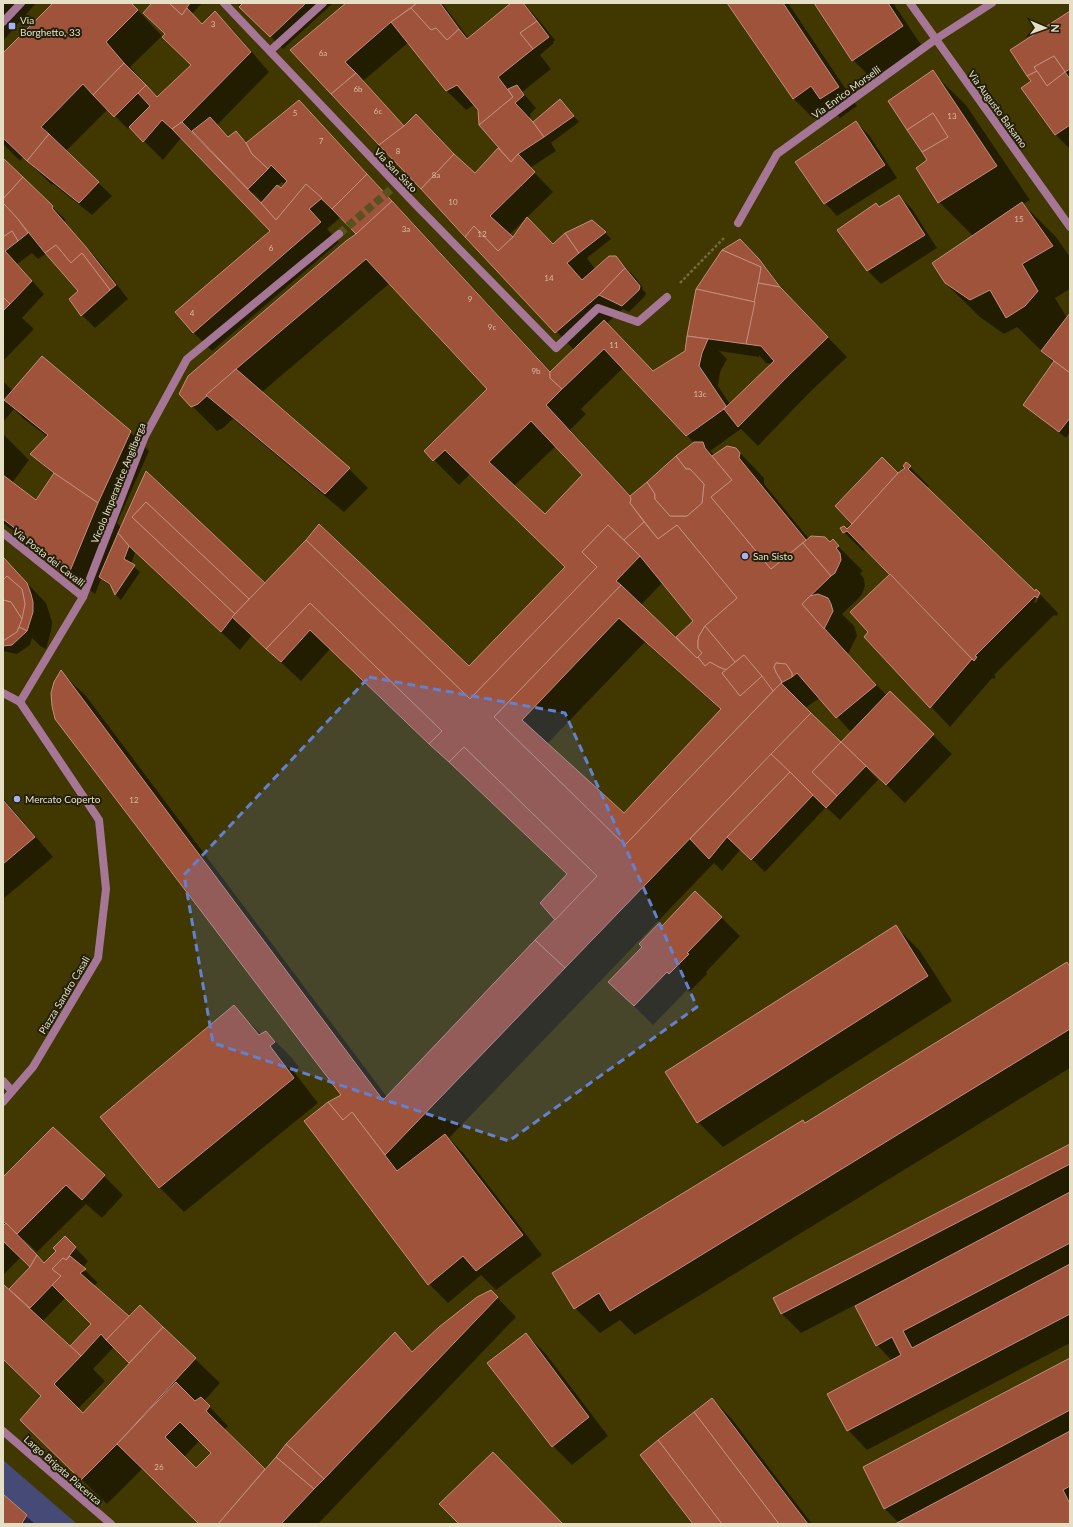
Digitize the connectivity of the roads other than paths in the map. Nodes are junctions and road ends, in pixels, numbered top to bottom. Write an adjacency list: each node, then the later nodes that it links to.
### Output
1 (21, 3): 6 (street)
2 (224, 3): 8 (street, Via San Sisto)
3 (323, 3): 8 (street)
4 (910, 3): 7 (street, Via Augusto Balsamo)
5 (992, 3): 7 (street, Via Enrico Morselli)
6 (3, 22)
7 (936, 39): 9 (street, Via Enrico Morselli); 10 (street, Via Augusto Balsamo)
8 (270, 51): 12 (street, Via San Sisto)
9 (738, 223)
10 (1070, 227)
11 (339, 234): 14 (street, Vicolo Imperatrice Angilberga)
12 (667, 297)
13 (3, 533): 14 (street, Via Posta dei Cavalli)
14 (83, 597): 16 (street, Vicolo Imperatrice Angilberga)
15 (3, 692): 16 (street, Piazza Sandro Casali)
16 (20, 702): 18 (street, Piazza Sandro Casali)
17 (3, 1081): 18 (street)
18 (12, 1091): 19 (street, Piazza Sandro Casali)
19 (3, 1102)
20 (3, 1431): 21 (street, Largo Brigata Piacenza)
21 (111, 1524)

